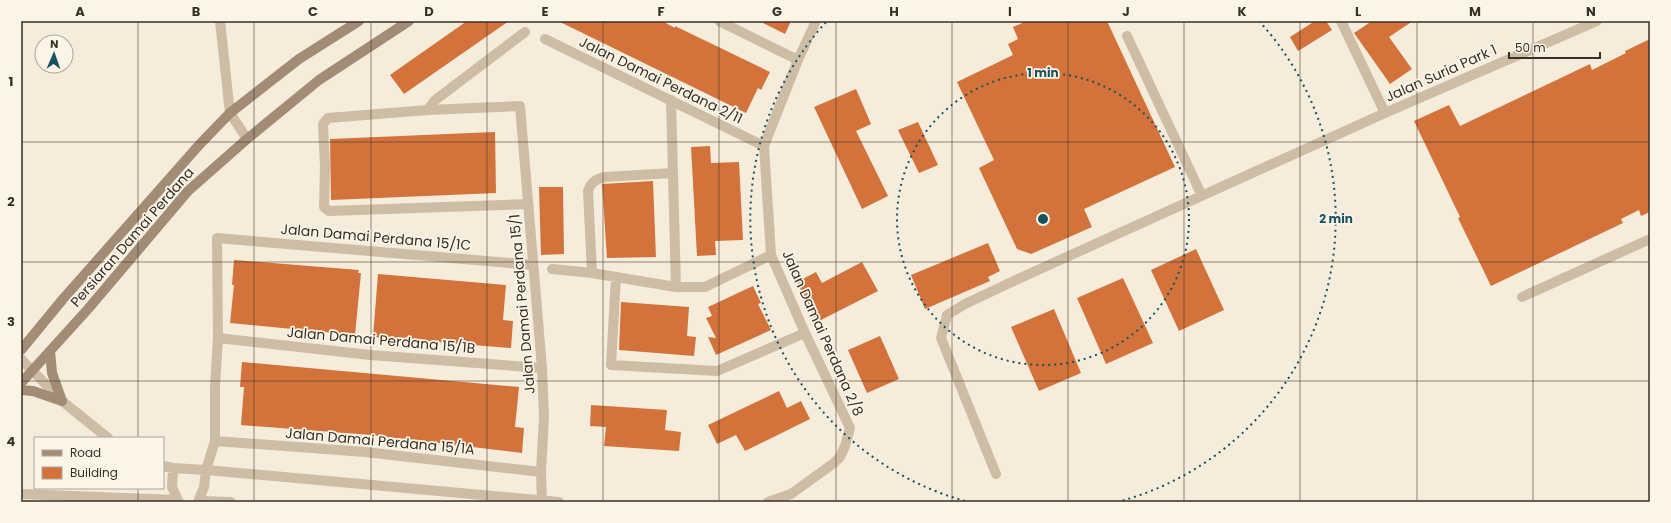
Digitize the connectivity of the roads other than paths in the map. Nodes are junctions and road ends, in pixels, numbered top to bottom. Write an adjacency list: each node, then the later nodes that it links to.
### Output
1 (220, 21): 14 (street)
2 (359, 21): 14 (main road, Persiaran Damai Perdana)
3 (409, 21): 16 (main road, Persiaran Damai Perdana)
4 (719, 21): 11 (street)
5 (816, 21): 11 (street, Jalan Damai Perdana 2/8)
6 (1341, 21): 15 (street)
7 (1597, 21): 15 (street, Jalan Suria Park 1)
8 (525, 32): 13 (street)
9 (1127, 36): 19 (street)
10 (545, 39): 12 (street, Jalan Damai Perdana 2/11)
11 (798, 60): 17 (street, Jalan Damai Perdana 2/8)
12 (671, 100): 17 (street, Jalan Damai Perdana 2/11); 18 (street)
13 (428, 110): 20 (street, Jalan Damai Perdana 15/1); 20 (street)
14 (230, 113): 16 (street); 31 (main road, Persiaran Damai Perdana)
15 (1385, 113): 19 (street, Jalan Suria Park 1)
16 (247, 138): 32 (main road, Persiaran Damai Perdana)
17 (764, 146): 22 (street, Jalan Damai Perdana 2/8)
18 (673, 173): 25 (street); 27 (street)
19 (1202, 196): 44 (street, Jalan Suria Park 1)
20 (528, 204): 23 (street, Jalan Damai Perdana 15/1)
21 (1650, 239): 28 (street)
22 (771, 255): 27 (street); 29 (street, Jalan Damai Perdana 2/8)
23 (533, 265): 30 (street, Jalan Damai Perdana 15/1C); 34 (street, Jalan Damai Perdana 15/1)
24 (552, 269): 25 (street)
25 (592, 273): 26 (street)
26 (616, 277): 27 (street); 29 (street)
27 (676, 288)
28 (1522, 297)
29 (805, 334): 46 (street, Jalan Damai Perdana 2/8)
30 (218, 338): 34 (street, Jalan Damai Perdana 15/1B); 40 (street)
31 (21, 350)
32 (50, 351): 35 (main road, Persiaran Damai Perdana); 38 (main road)
33 (21, 359): 35 (street)
34 (542, 368): 43 (street, Jalan Damai Perdana 15/1)
35 (33, 371): 36 (main road, Persiaran Damai Perdana); 38 (street)
36 (21, 383)
37 (21, 390): 38 (main road)
38 (62, 401): 39 (street)
39 (107, 437)
40 (215, 441): 42 (street); 43 (street, Jalan Damai Perdana 15/1A)
41 (168, 467): 42 (street); 48 (street)
42 (206, 470): 47 (street); 50 (street)
43 (541, 472): 49 (street, Jalan Damai Perdana 15/1)
44 (996, 474)
45 (21, 494): 48 (street)
46 (792, 498): 53 (street)
47 (519, 500): 49 (street)
48 (178, 501)
49 (542, 501): 52 (street)
50 (198, 502): 51 (street)
51 (231, 502)
52 (559, 502)
53 (768, 502)

